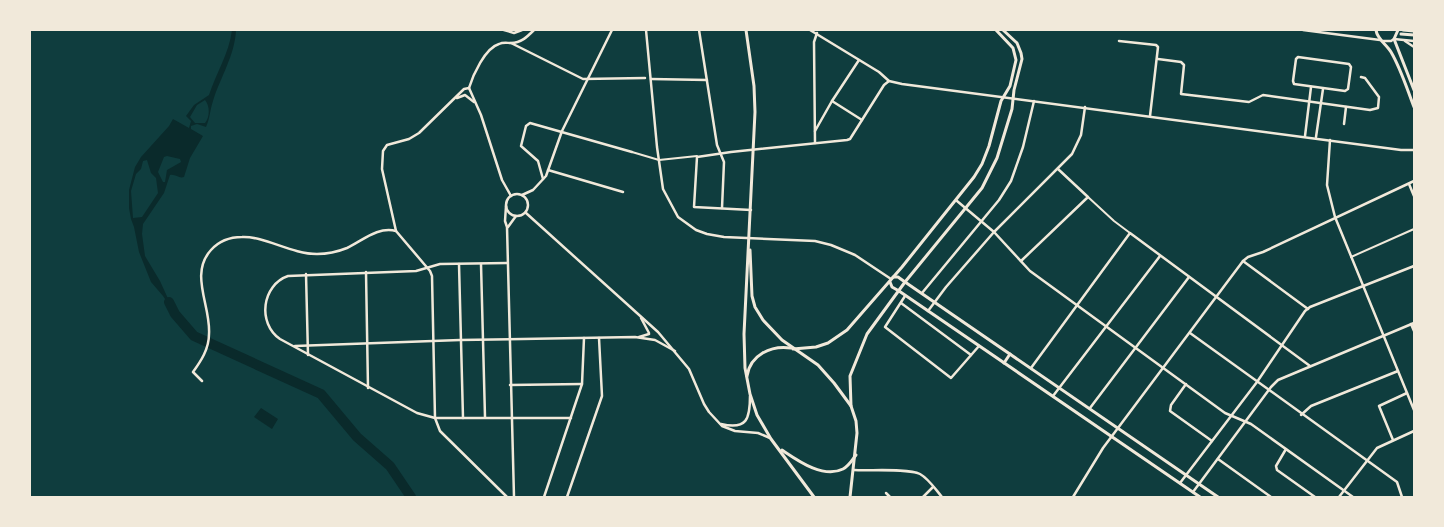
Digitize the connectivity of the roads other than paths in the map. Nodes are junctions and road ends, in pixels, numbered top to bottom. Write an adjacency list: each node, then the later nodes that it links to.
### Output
1 (504, 30): 2 (street)
2 (522, 30)
3 (534, 30): 23 (street)
4 (612, 30): 30 (street)
5 (646, 30): 34 (street)
6 (699, 30): 35 (street)
7 (746, 30): 64 (street)
8 (810, 30): 16 (street)
9 (996, 30): 44 (street)
10 (1003, 30): 45 (street)
11 (1303, 30): 19 (street)
12 (1376, 30): 19 (street)
13 (1398, 30): 18 (street)
14 (1414, 31): 15 (street)
15 (1402, 32): 17 (street)
16 (816, 33): 26 (street); 59 (street)
17 (1414, 35)
18 (1394, 39): 19 (street); 20 (street); 32 (street)
19 (1381, 40): 52 (street)
20 (1404, 40): 22 (street); 24 (street)
21 (1119, 41): 25 (street)
22 (1414, 41)
23 (511, 43): 30 (street); 38 (street)
24 (1414, 47)
25 (1158, 59): 49 (street); 55 (street)
26 (859, 60): 36 (street); 47 (street)
27 (1350, 75): 28 (street); 37 (street); 39 (street)
28 (1354, 76)
29 (1361, 77): 53 (street)
30 (588, 78): 31 (street); 58 (street)
31 (645, 78): 34 (street)
32 (1409, 78): 33 (street); 41 (street)
33 (1414, 78)
34 (651, 79): 35 (street); 69 (street)
35 (707, 80): 67 (street)
36 (889, 81): 44 (street); 56 (street)
37 (1310, 86): 39 (street); 49 (street)
38 (468, 88): 40 (street); 42 (street)
39 (1324, 88): 51 (street)
40 (463, 90): 43 (street); 46 (street)
41 (1414, 90)
42 (471, 92): 43 (street); 50 (street)
43 (466, 96): 46 (street); 50 (street)
44 (1003, 98): 45 (street); 80 (street)
45 (1014, 99): 48 (street); 82 (street)
46 (452, 100): 91 (street)
47 (832, 101): 56 (street); 59 (street)
48 (1034, 101): 54 (street); 88 (street)
49 (1310, 101): 51 (street); 60 (street)
50 (475, 103): 77 (street)
51 (1320, 103): 53 (street); 61 (street)
52 (1414, 106)
53 (1346, 107): 57 (street)
54 (1085, 108): 55 (street); 70 (street)
55 (1150, 116): 60 (street)
56 (862, 120): 63 (street)
57 (1344, 124)
58 (562, 131): 66 (street); 71 (street); 72 (street)
59 (814, 132): 63 (street)
60 (1305, 136): 61 (street)
61 (1316, 138): 62 (street)
62 (1330, 140): 65 (street); 87 (street)
63 (815, 143): 64 (street)
64 (754, 149): 67 (street); 84 (street)
65 (1414, 150)
66 (632, 152): 69 (street)
67 (721, 153): 68 (street); 83 (street)
68 (699, 156): 69 (street); 83 (street)
69 (659, 160): 94 (street)
70 (1058, 169): 79 (street); 92 (street)
71 (548, 170): 72 (street); 75 (street)
72 (543, 179): 76 (street)
73 (1414, 181): 74 (street)
74 (1408, 184): 78 (street); 87 (street)
75 (623, 192)
76 (522, 195): 77 (street); 85 (street)
77 (511, 196): 81 (street)
78 (1414, 196)
79 (1088, 197): 93 (street); 98 (street)
80 (957, 201): 82 (street); 108 (street)
81 (506, 206): 86 (street); 89 (street)
82 (966, 208): 88 (street); 109 (street)
83 (722, 209): 84 (street)
84 (751, 210): 94 (street)
85 (526, 213): 86 (street); 120 (street)
86 (516, 216): 89 (street)
87 (1335, 217): 97 (street); 99 (street)
88 (982, 221): 92 (street); 112 (street)
89 (507, 228): 101 (street)
90 (1414, 229): 97 (street)
91 (396, 230): 104 (street); 153 (street)
92 (994, 232): 98 (street); 115 (street)
93 (1130, 233): 96 (street); 117 (street)
94 (750, 237): 95 (street); 108 (street)
95 (749, 246): 142 (street); 152 (street)
96 (1160, 256): 107 (street); 122 (street)
97 (1351, 257): 110 (street)
98 (1022, 261): 117 (street)
99 (1243, 261): 114 (street); 118 (street)
100 (481, 263): 101 (street); 102 (street); 133 (street)
101 (507, 263): 131 (street)
102 (459, 264): 104 (street); 132 (street)
103 (1414, 266): 110 (street)
104 (427, 267): 105 (street); 135 (street)
105 (366, 272): 106 (street); 136 (street)
106 (306, 274): 137 (street); 138 (street)
107 (1189, 277): 114 (street); 141 (street)
108 (891, 279): 109 (street); 111 (street); 142 (street)
109 (905, 282): 111 (street); 112 (street)
110 (1363, 286): 118 (street); 127 (street)
111 (899, 291): 113 (street); 164 (street)
112 (922, 293): 115 (street)
113 (905, 296): 116 (street); 119 (street)
114 (1217, 298): 125 (street); 140 (street)
115 (934, 302): 119 (street); 144 (street)
116 (901, 303): 146 (street); 146 (street)
117 (1078, 306): 122 (street); 149 (street)
118 (1308, 309): 140 (street)
119 (928, 311): 139 (street)
120 (640, 317): 124 (street); 126 (street)
121 (1413, 324): 123 (street); 127 (street)
122 (1106, 326): 141 (street); 159 (street)
123 (1414, 331)
124 (658, 332): 126 (street); 134 (street); 143 (street)
125 (1190, 333): 150 (street); 154 (street)
126 (649, 334): 128 (street); 134 (street)
127 (1384, 336): 148 (street); 151 (street)
128 (635, 337): 130 (street); 134 (street)
129 (584, 338): 130 (street); 131 (street); 155 (street)
130 (599, 338): 199 (street)
131 (509, 339): 133 (street); 157 (street)
132 (460, 340): 133 (street); 135 (street); 171 (street)
133 (482, 340): 169 (street)
134 (654, 340): 143 (street)
135 (434, 341): 136 (street); 170 (street)
136 (368, 344): 138 (street); 158 (street)
137 (293, 346): 138 (street); 145 (street)
138 (308, 346): 145 (street)
139 (979, 346): 146 (street); 147 (street)
140 (1281, 346): 148 (street); 154 (street)
141 (1136, 348): 150 (street); 165 (street)
142 (793, 349): 152 (street); 164 (street)
143 (675, 350): 175 (street)
144 (1010, 354): 147 (street); 149 (street)
145 (308, 355): 158 (street)
146 (971, 355)
147 (1004, 363): 163 (street)
148 (1310, 366): 160 (street)
149 (1031, 368): 159 (street)
150 (1164, 368): 156 (street); 176 (street)
151 (1398, 371): 161 (street); 167 (street)
152 (747, 380): 162 (street)
153 (202, 381)
154 (1257, 382): 160 (street); 168 (street)
155 (582, 384): 157 (street); 172 (street)
156 (1186, 384): 168 (street); 181 (street)
157 (510, 385): 173 (street)
158 (368, 388): 170 (street)
159 (1060, 388): 163 (street); 165 (street)
160 (1268, 390): 167 (street); 174 (street)
161 (1407, 393): 166 (street); 180 (street)
162 (750, 394): 175 (street); 179 (street)
163 (1053, 396): 178 (street)
164 (850, 406): 184 (street)
165 (1090, 408): 176 (street)
166 (1414, 410)
167 (1302, 414): 186 (street)
168 (1231, 416): 174 (street); 181 (street)
169 (485, 417): 171 (street); 173 (street)
170 (435, 418): 171 (street); 196 (street)
171 (463, 418)
172 (571, 418): 173 (street); 198 (street)
173 (511, 419): 197 (street)
174 (1246, 421): 183 (street); 185 (street)
175 (720, 423): 179 (street)
176 (1118, 428): 178 (street); 188 (street)
177 (1414, 431): 180 (street)
178 (1112, 438): 189 (street); 205 (street)
179 (771, 439): 182 (street)
180 (1393, 440): 186 (street)
181 (1212, 441): 188 (street)
182 (779, 448): 184 (street); 200 (street)
183 (1286, 449): 192 (street); 209 (street)
184 (856, 454): 187 (street)
185 (1218, 459): 190 (street); 195 (street)
186 (1366, 460): 192 (street); 212 (street)
187 (854, 470): 191 (street); 201 (street)
188 (1186, 475): 189 (street); 190 (street)
189 (1180, 484): 193 (street)
190 (1199, 484): 193 (street); 207 (street)
191 (933, 486): 203 (street); 204 (street)
192 (1344, 491): 210 (street); 211 (street)
193 (1192, 492): 206 (street)
194 (886, 493): 202 (street)
195 (1266, 496): 208 (street)
196 (507, 497)
197 (514, 497)
198 (544, 497)
199 (567, 497)
200 (814, 497)
201 (850, 497)
202 (890, 497)
203 (923, 497)
204 (942, 497)
205 (1073, 497)
206 (1200, 497)
207 (1218, 497)
208 (1271, 497)
209 (1315, 497)
210 (1339, 497)
211 (1353, 497)
212 (1402, 497)

